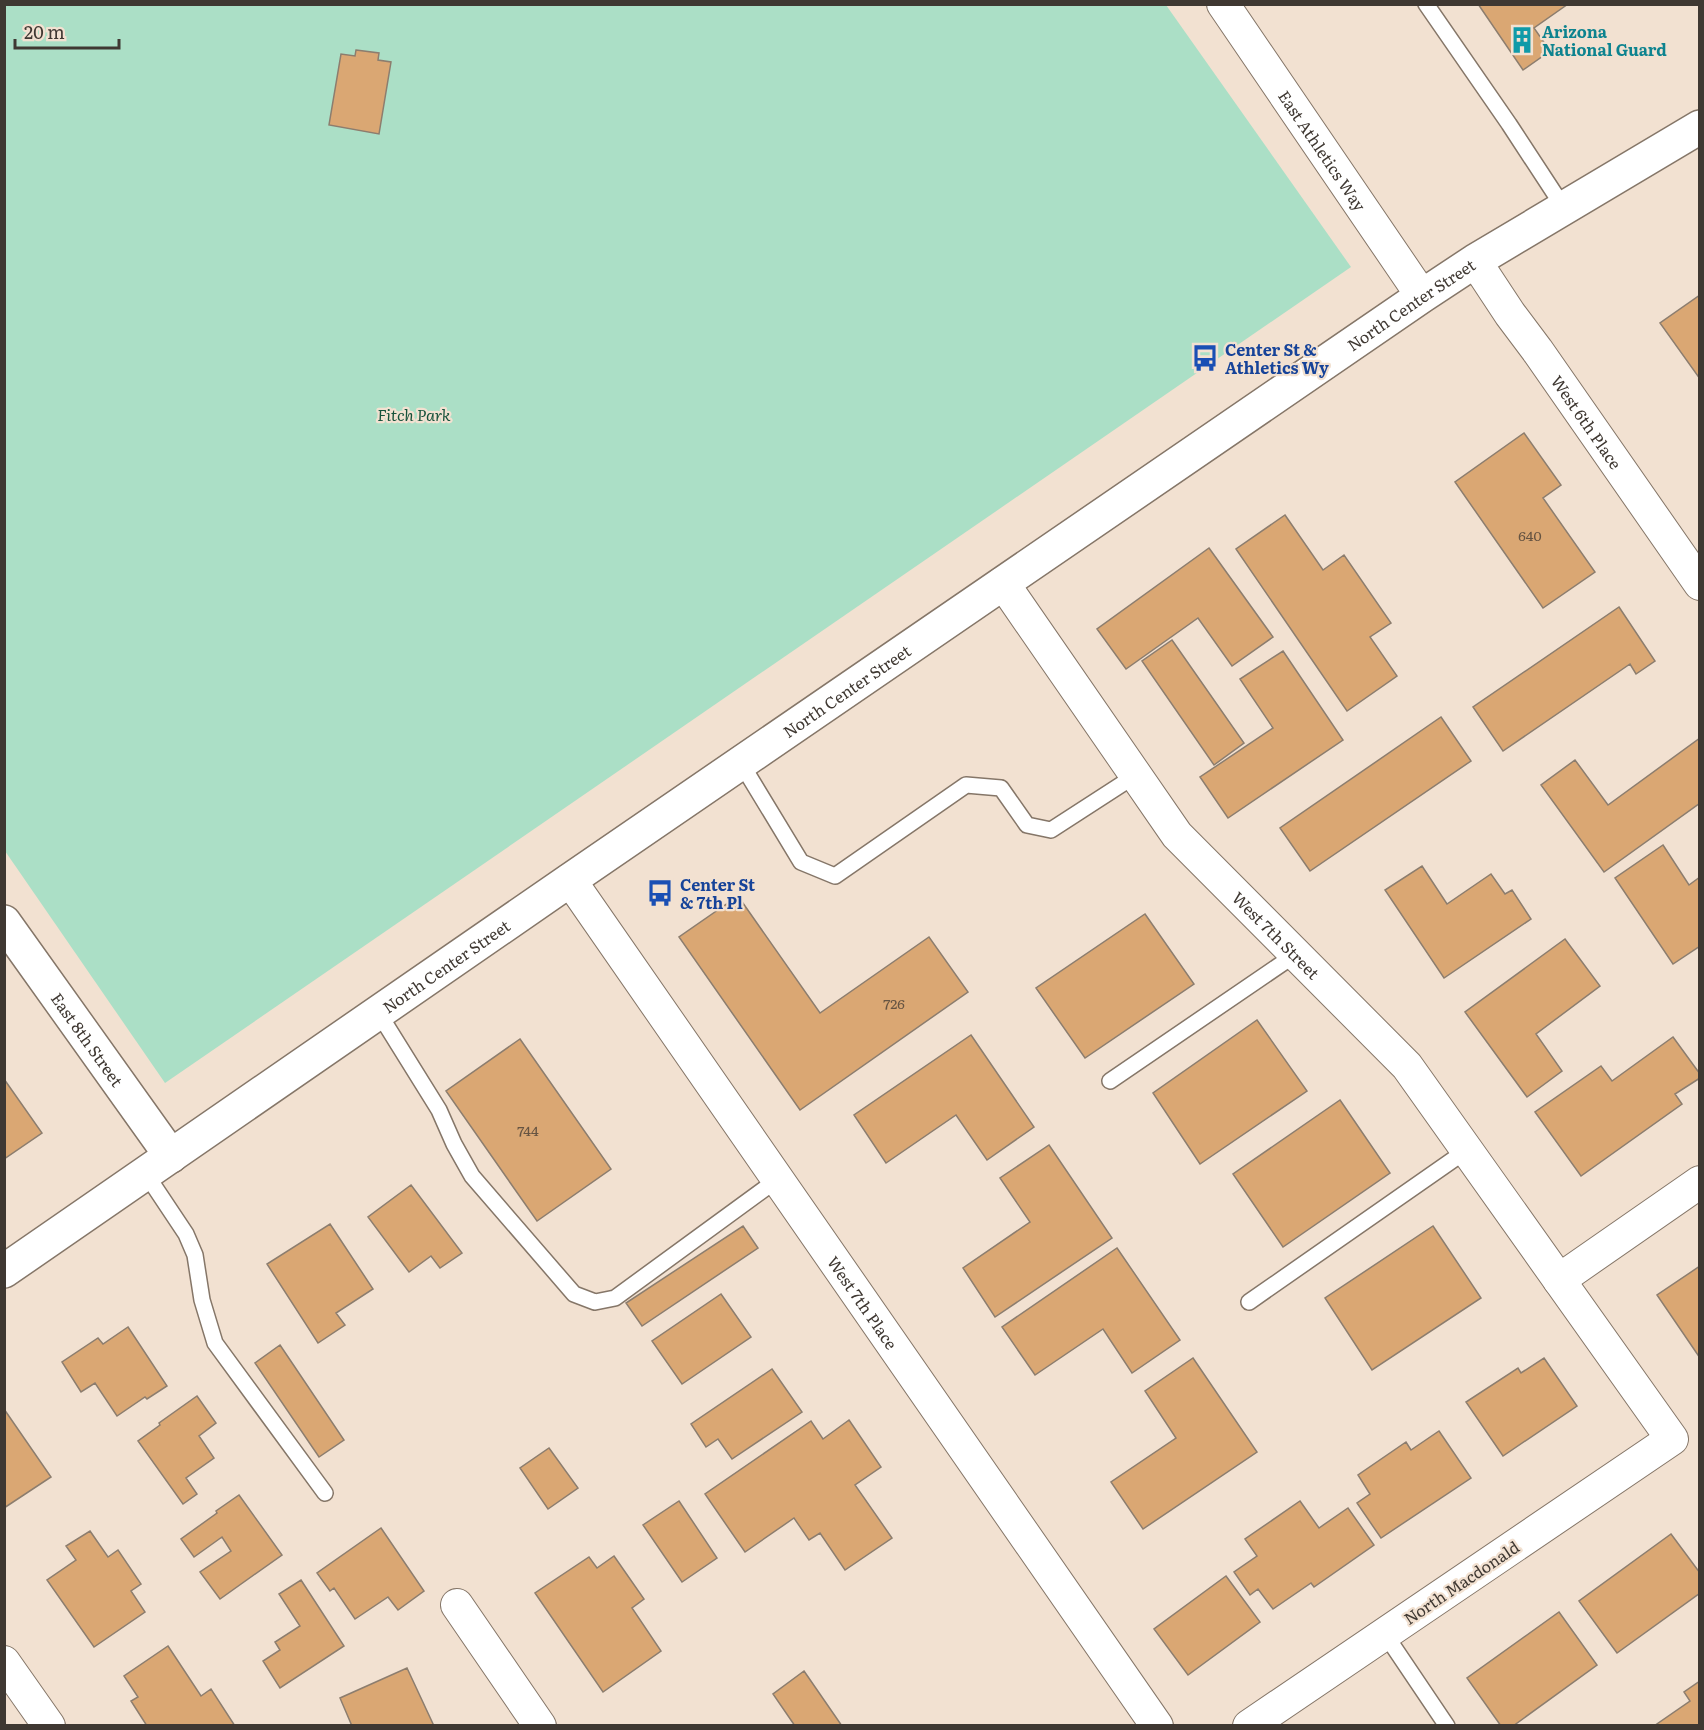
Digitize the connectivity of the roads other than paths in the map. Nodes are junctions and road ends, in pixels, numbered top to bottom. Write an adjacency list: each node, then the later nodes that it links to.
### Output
1 (1223, 4): 6 (street, East Athletics Way)
2 (1426, 4): 4 (lane)
3 (1700, 126): 4 (street, North Center Street)
4 (1564, 208): 5 (street, North Center Street)
5 (1475, 261): 6 (street, North Center Street); 8 (street, West 6th Place)
6 (1422, 296): 7 (street, North Center Street)
7 (1003, 583): 9 (street, North Center Street); 10 (street, West 7th Street)
8 (1700, 584)
9 (741, 763): 10 (lane); 11 (street, North Center Street)
10 (1136, 775): 13 (street, West 7th Street)
11 (570, 880): 14 (street, North Center Street); 18 (street, West 7th Place)
12 (4, 922): 17 (street, East 8th Street)
13 (1296, 954): 15 (lane); 16 (street, West 7th Street)
14 (378, 1012): 17 (street, North Center Street); 18 (lane)
15 (1110, 1081)
16 (1467, 1150): 21 (street, West 7th Street); 22 (lane)
17 (159, 1165): 20 (street, North Center Street); 24 (lane)
18 (778, 1179): 30 (street, West 7th Place)
19 (1700, 1182): 21 (street)
20 (4, 1271)
21 (1559, 1280): 23 (street, West 7th Street)
22 (1249, 1302)
23 (1672, 1439): 26 (street, North Macdonald)
24 (325, 1493)
25 (457, 1605): 29 (street)
26 (1385, 1634): 31 (street, North Macdonald); 32 (lane)
27 (4, 1662): 28 (street)
28 (49, 1725)
29 (540, 1725)
30 (1157, 1725)
31 (1249, 1725)
32 (1447, 1725)

